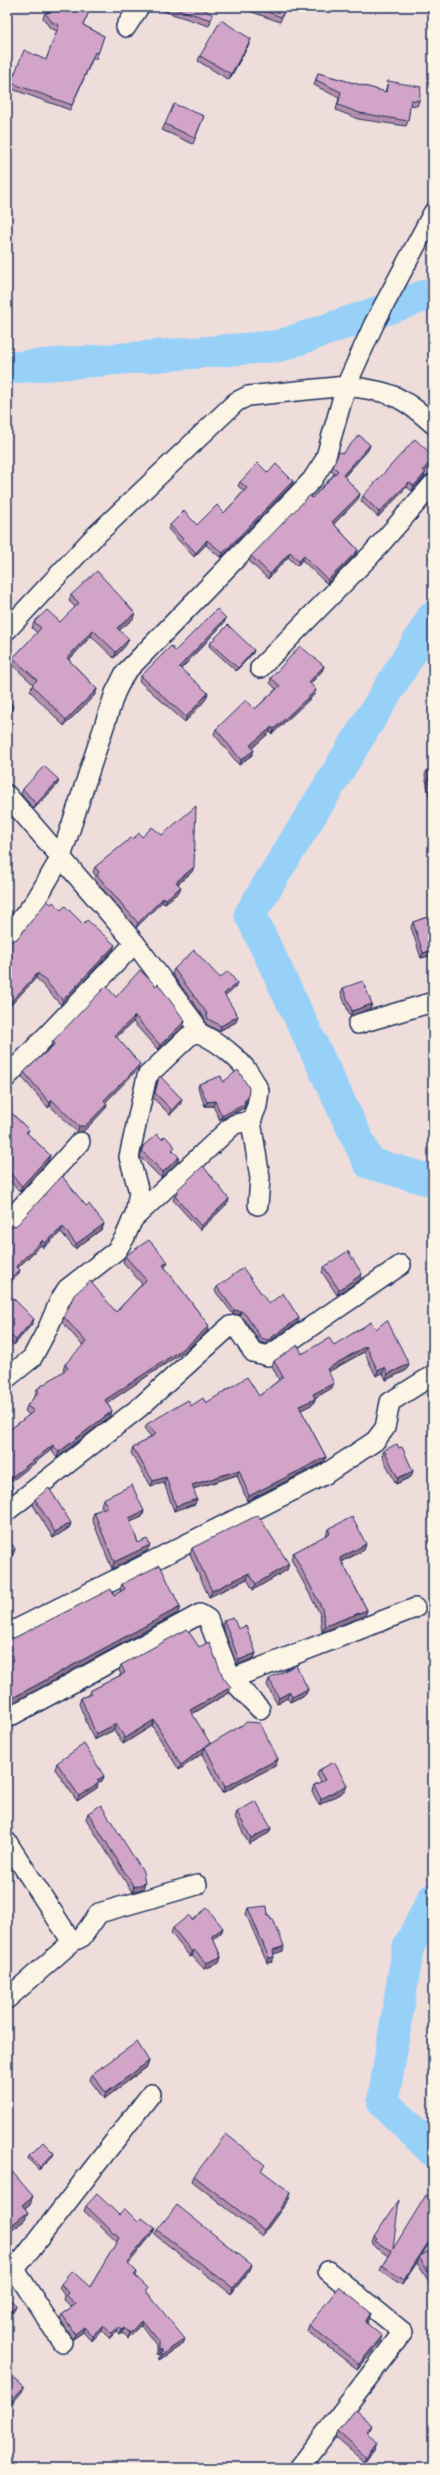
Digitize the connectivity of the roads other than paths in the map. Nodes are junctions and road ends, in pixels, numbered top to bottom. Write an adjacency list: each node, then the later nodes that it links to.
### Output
1 (139, 7): 2 (street)
2 (126, 27)
3 (433, 213): 4 (street)
4 (346, 386): 5 (street); 7 (street); 10 (street)
5 (433, 424)
6 (433, 484): 8 (street)
7 (7, 630)
8 (260, 668)
9 (7, 795): 10 (street)
10 (61, 857): 11 (street); 12 (street)
11 (7, 936)
12 (135, 943): 15 (street); 16 (street)
13 (433, 1002): 14 (street)
14 (358, 1024)
15 (197, 1032): 17 (street); 20 (street)
16 (7, 1077)
17 (251, 1121): 19 (street); 20 (street)
18 (80, 1142): 21 (street)
19 (258, 1205)
20 (132, 1220): 24 (street)
21 (7, 1222)
22 (402, 1265): 25 (street)
23 (433, 1375): 27 (street)
24 (7, 1378)
25 (7, 1511)
26 (415, 1608): 28 (street)
27 (7, 1634)
28 (231, 1679): 29 (street); 30 (street)
29 (260, 1709)
30 (7, 1718)
31 (7, 1842): 33 (street)
32 (197, 1885): 33 (street)
33 (72, 1942): 34 (street)
34 (7, 1999)
35 (151, 2094): 36 (street)
36 (11, 2263): 38 (street)
37 (328, 2271): 39 (street)
38 (62, 2342)
39 (299, 2468)

